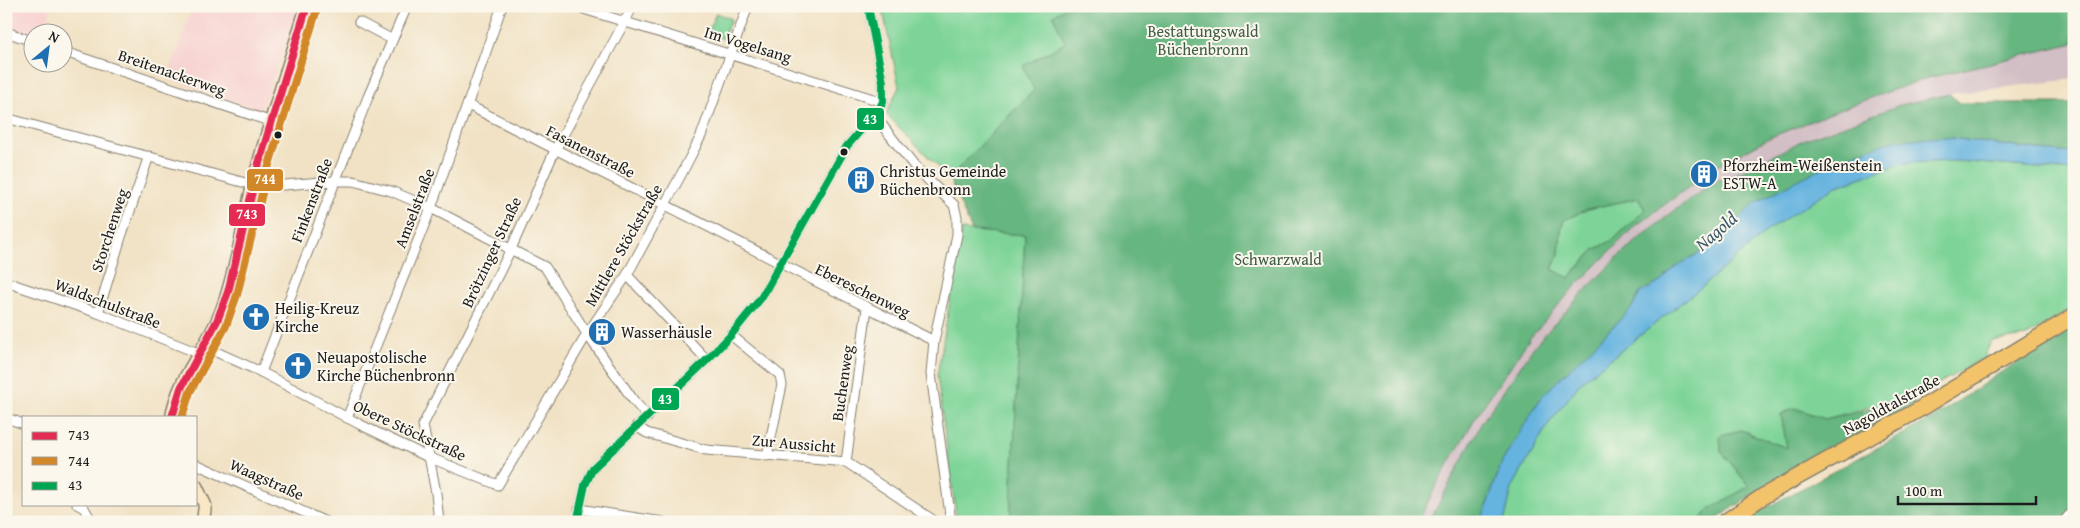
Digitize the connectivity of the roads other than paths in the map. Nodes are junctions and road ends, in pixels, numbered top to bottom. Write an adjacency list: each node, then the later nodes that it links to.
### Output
1 (307, 6): 19 (main road)
2 (407, 6): 12 (street, Finkenstraße)
3 (502, 6): 16 (street, Amselstraße)
4 (574, 6): 8 (street, Im Vogelsang)
5 (633, 6): 8 (street, Brötzinger Straße)
6 (748, 6): 14 (street, Mittlere Stöckstraße)
7 (868, 6): 15 (street)
8 (624, 21): 14 (street, Im Vogelsang); 20 (street, Brötzinger Straße)
9 (359, 22): 12 (street)
10 (6, 32): 11 (street)
11 (22, 38)
12 (391, 39): 22 (street, Finkenstraße)
13 (72, 54): 19 (street, Breitenackerweg)
14 (731, 54): 15 (street, Im Vogelsang); 24 (street, Mittlere Stöckstraße)
15 (883, 102): 17 (street)
16 (468, 105): 20 (street, Fasanenstraße); 25 (street, Amselstraße)
17 (874, 115): 27 (street); 35 (street)
18 (6, 118): 21 (street)
19 (272, 122): 23 (main road)
20 (555, 150): 24 (street, Fasanenstraße); 26 (street, Brötzinger Straße)
21 (149, 156): 23 (street); 31 (street, Storchenweg)
22 (334, 181): 23 (street); 25 (street); 38 (street, Finkenstraße)
23 (253, 186): 36 (main road)
24 (664, 206): 27 (street, Fasanenstraße); 28 (street, Mittlere Stöckstraße)
25 (431, 208): 26 (street); 42 (street, Amselstraße)
26 (511, 249): 33 (street); 45 (street, Brötzinger Straße)
27 (780, 265): 30 (street, Ebereschenweg); 34 (street)
28 (627, 275): 33 (street, Mittlere Stöckstraße); 37 (street)
29 (6, 282): 31 (street, Waldschulstraße)
30 (867, 308): 35 (street, Ebereschenweg); 47 (street, Buchenweg)
31 (98, 313): 36 (street, Waldschulstraße)
32 (2074, 316): 63 (main road, Nagoldtalstraße)
33 (588, 334): 40 (street); 49 (street, Mittlere Stöckstraße)
34 (731, 335): 37 (street); 46 (street)
35 (934, 341): 62 (street)
36 (200, 350): 38 (street, Obere Stöckstraße); 39 (main road)
37 (707, 360): 40 (street)
38 (261, 372): 42 (street, Obere Stöckstraße)
39 (172, 416)
40 (648, 417): 44 (street)
41 (6, 418): 43 (street)
42 (347, 418): 45 (street, Obere Stöckstraße)
43 (22, 423)
44 (636, 426): 46 (street, Zur Aussicht); 52 (street)
45 (428, 456): 49 (street, Obere Stöckstraße); 58 (street, Brötzinger Straße)
46 (766, 456): 47 (street, Zur Aussicht)
47 (846, 462): 61 (street, Zur Aussicht)
48 (198, 465): 54 (street, Waagstraße)
49 (498, 485)
50 (198, 490): 56 (main road)
51 (80, 506): 55 (street)
52 (579, 509): 59 (street); 60 (street)
53 (2074, 510): 64 (street)
54 (306, 518): 57 (street, Waagstraße)
55 (92, 522)
56 (203, 522)
57 (326, 522)
58 (439, 522)
59 (577, 522)
60 (663, 522)
61 (936, 522)
62 (950, 522)
63 (1725, 522)
64 (2063, 522)

